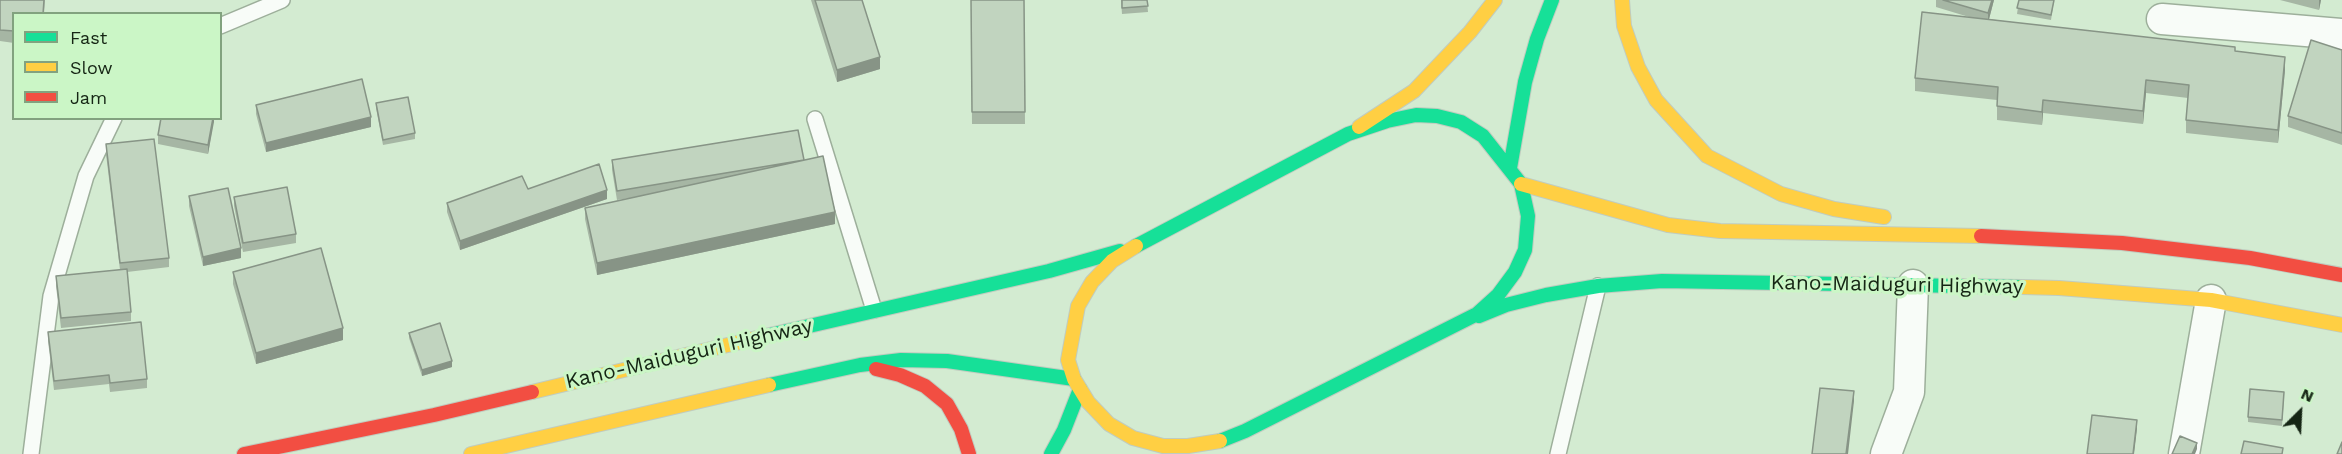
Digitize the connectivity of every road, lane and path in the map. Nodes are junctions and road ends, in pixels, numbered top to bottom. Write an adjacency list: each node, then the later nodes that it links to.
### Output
1 (282, 0): 6 (lane)
2 (1494, 0): 10 (main road)
3 (1552, 0): 11 (main road)
4 (1622, 0): 13 (main road)
5 (2162, 19): 7 (street)
6 (222, 25)
7 (2342, 34)
8 (815, 119): 19 (lane)
9 (113, 120): 25 (lane)
10 (1348, 134): 11 (main road); 14 (main road)
11 (1510, 168): 12 (main road)
12 (1521, 184): 13 (main road); 20 (main road)
13 (1989, 236): 15 (main road)
14 (1133, 247): 19 (main road, Kano-Maiduguri Highway); 23 (main road)
15 (2342, 275)
16 (1914, 285): 17 (main road, Kano-Maiduguri Highway); 18 (main road, Kano-Maiduguri Highway); 32 (street)
17 (1598, 286): 20 (main road, Kano-Maiduguri Highway); 31 (lane)
18 (2211, 300): 21 (main road, Kano-Maiduguri Highway); 33 (street)
19 (874, 310): 26 (main road, Kano-Maiduguri Highway)
20 (1455, 325): 24 (main road)
21 (2342, 325)
22 (860, 365): 23 (main road); 27 (main road); 28 (main road)
23 (1077, 384): 24 (main road); 29 (main road)
24 (1215, 443): 30 (main road)
25 (31, 454)
26 (244, 454)
27 (471, 454)
28 (969, 454)
29 (1051, 454)
30 (1193, 454)
31 (1558, 454)
32 (1887, 454)
33 (2184, 454)

